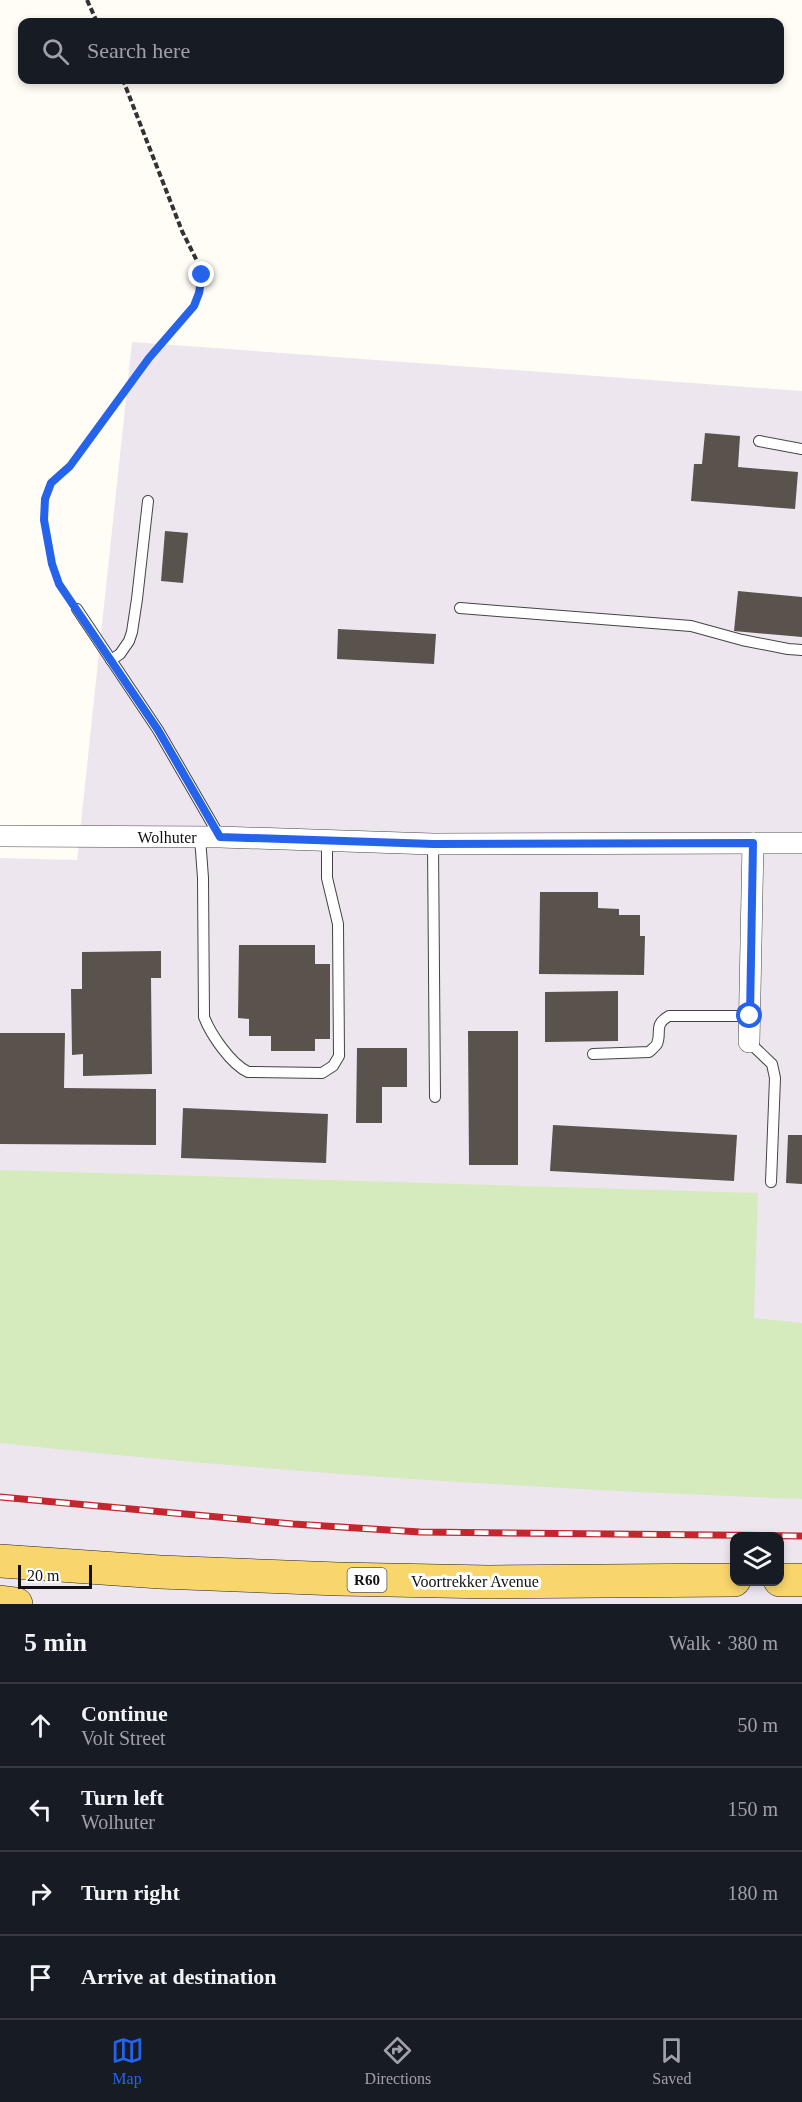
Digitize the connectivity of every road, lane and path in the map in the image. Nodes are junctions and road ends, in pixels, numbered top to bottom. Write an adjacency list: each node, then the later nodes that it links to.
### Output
1 (87, 0): 2 (path)
2 (95, 18)
3 (125, 84): 8 (path)
4 (759, 441): 5 (lane)
5 (802, 449)
6 (148, 501): 10 (lane)
7 (460, 608): 9 (lane)
8 (77, 609): 10 (lane)
9 (802, 650)
10 (111, 660): 12 (lane)
11 (0, 836): 12 (street, Wolhuter)
12 (210, 837): 13 (street, Wolhuter); 13 (lane)
13 (327, 841): 16 (street, Wolhuter)
14 (753, 843): 15 (street, Wolhuter); 16 (street, Wolhuter); 17 (street)
15 (802, 843)
16 (433, 844): 20 (lane)
17 (750, 1016): 18 (street); 19 (lane)
18 (749, 1042): 21 (lane)
19 (592, 1054)
20 (435, 1097)
21 (771, 1182)
22 (0, 1560): 23 (main road, Voortrekker Avenue / R60)
23 (730, 1580)
24 (784, 1580): 25 (main road)
25 (802, 1580)
26 (0, 1602): 27 (main road)
27 (16, 1604)

